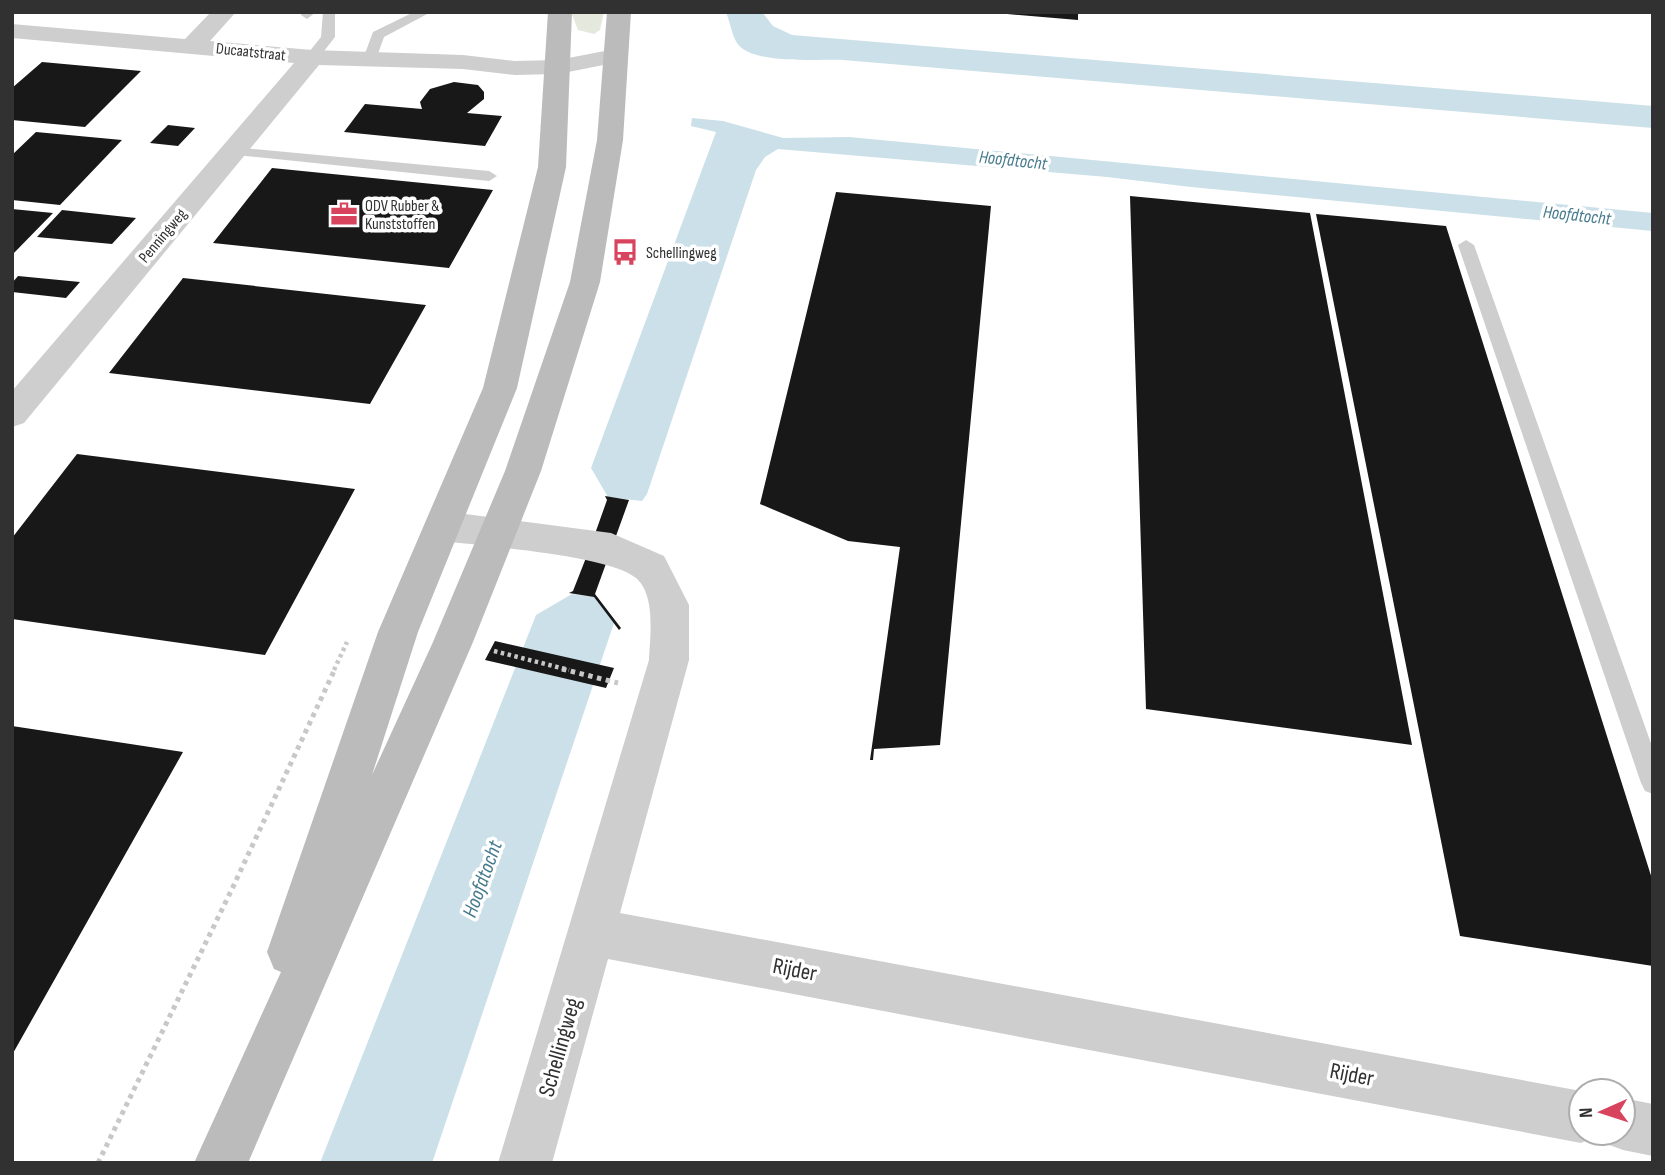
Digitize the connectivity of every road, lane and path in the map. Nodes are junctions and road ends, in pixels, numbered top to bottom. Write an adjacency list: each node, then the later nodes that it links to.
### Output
1 (224, 12): 8 (street)
2 (328, 12): 11 (lane)
3 (425, 12): 13 (lane)
4 (560, 12): 12 (main road)
5 (619, 12): 9 (main road)
6 (12, 31): 7 (street, Ducaatstraat)
7 (40, 33): 8 (street, Ducaatstraat); 10 (street)
8 (193, 45): 11 (street, Ducaatstraat)
9 (615, 56): 12 (street, Ducaatstraat); 19 (main road)
10 (12, 57)
11 (312, 57): 13 (street, Ducaatstraat); 14 (street, Penningweg)
12 (559, 58): 13 (street, Ducaatstraat); 18 (main road)
13 (370, 59)
14 (232, 150): 15 (lane); 17 (street, Penningweg)
15 (489, 176)
16 (1466, 245): 23 (lane)
17 (12, 414)
18 (442, 526): 19 (street); 27 (main road)
19 (499, 534): 24 (street); 27 (main road)
20 (350, 635): 26 (path)
21 (490, 650): 22 (path)
22 (610, 679)
23 (1653, 783)
24 (593, 932): 25 (street, Rijder); 28 (street, Schellingweg)
25 (1567, 1113)
26 (98, 1163)
27 (220, 1163)
28 (525, 1163)

